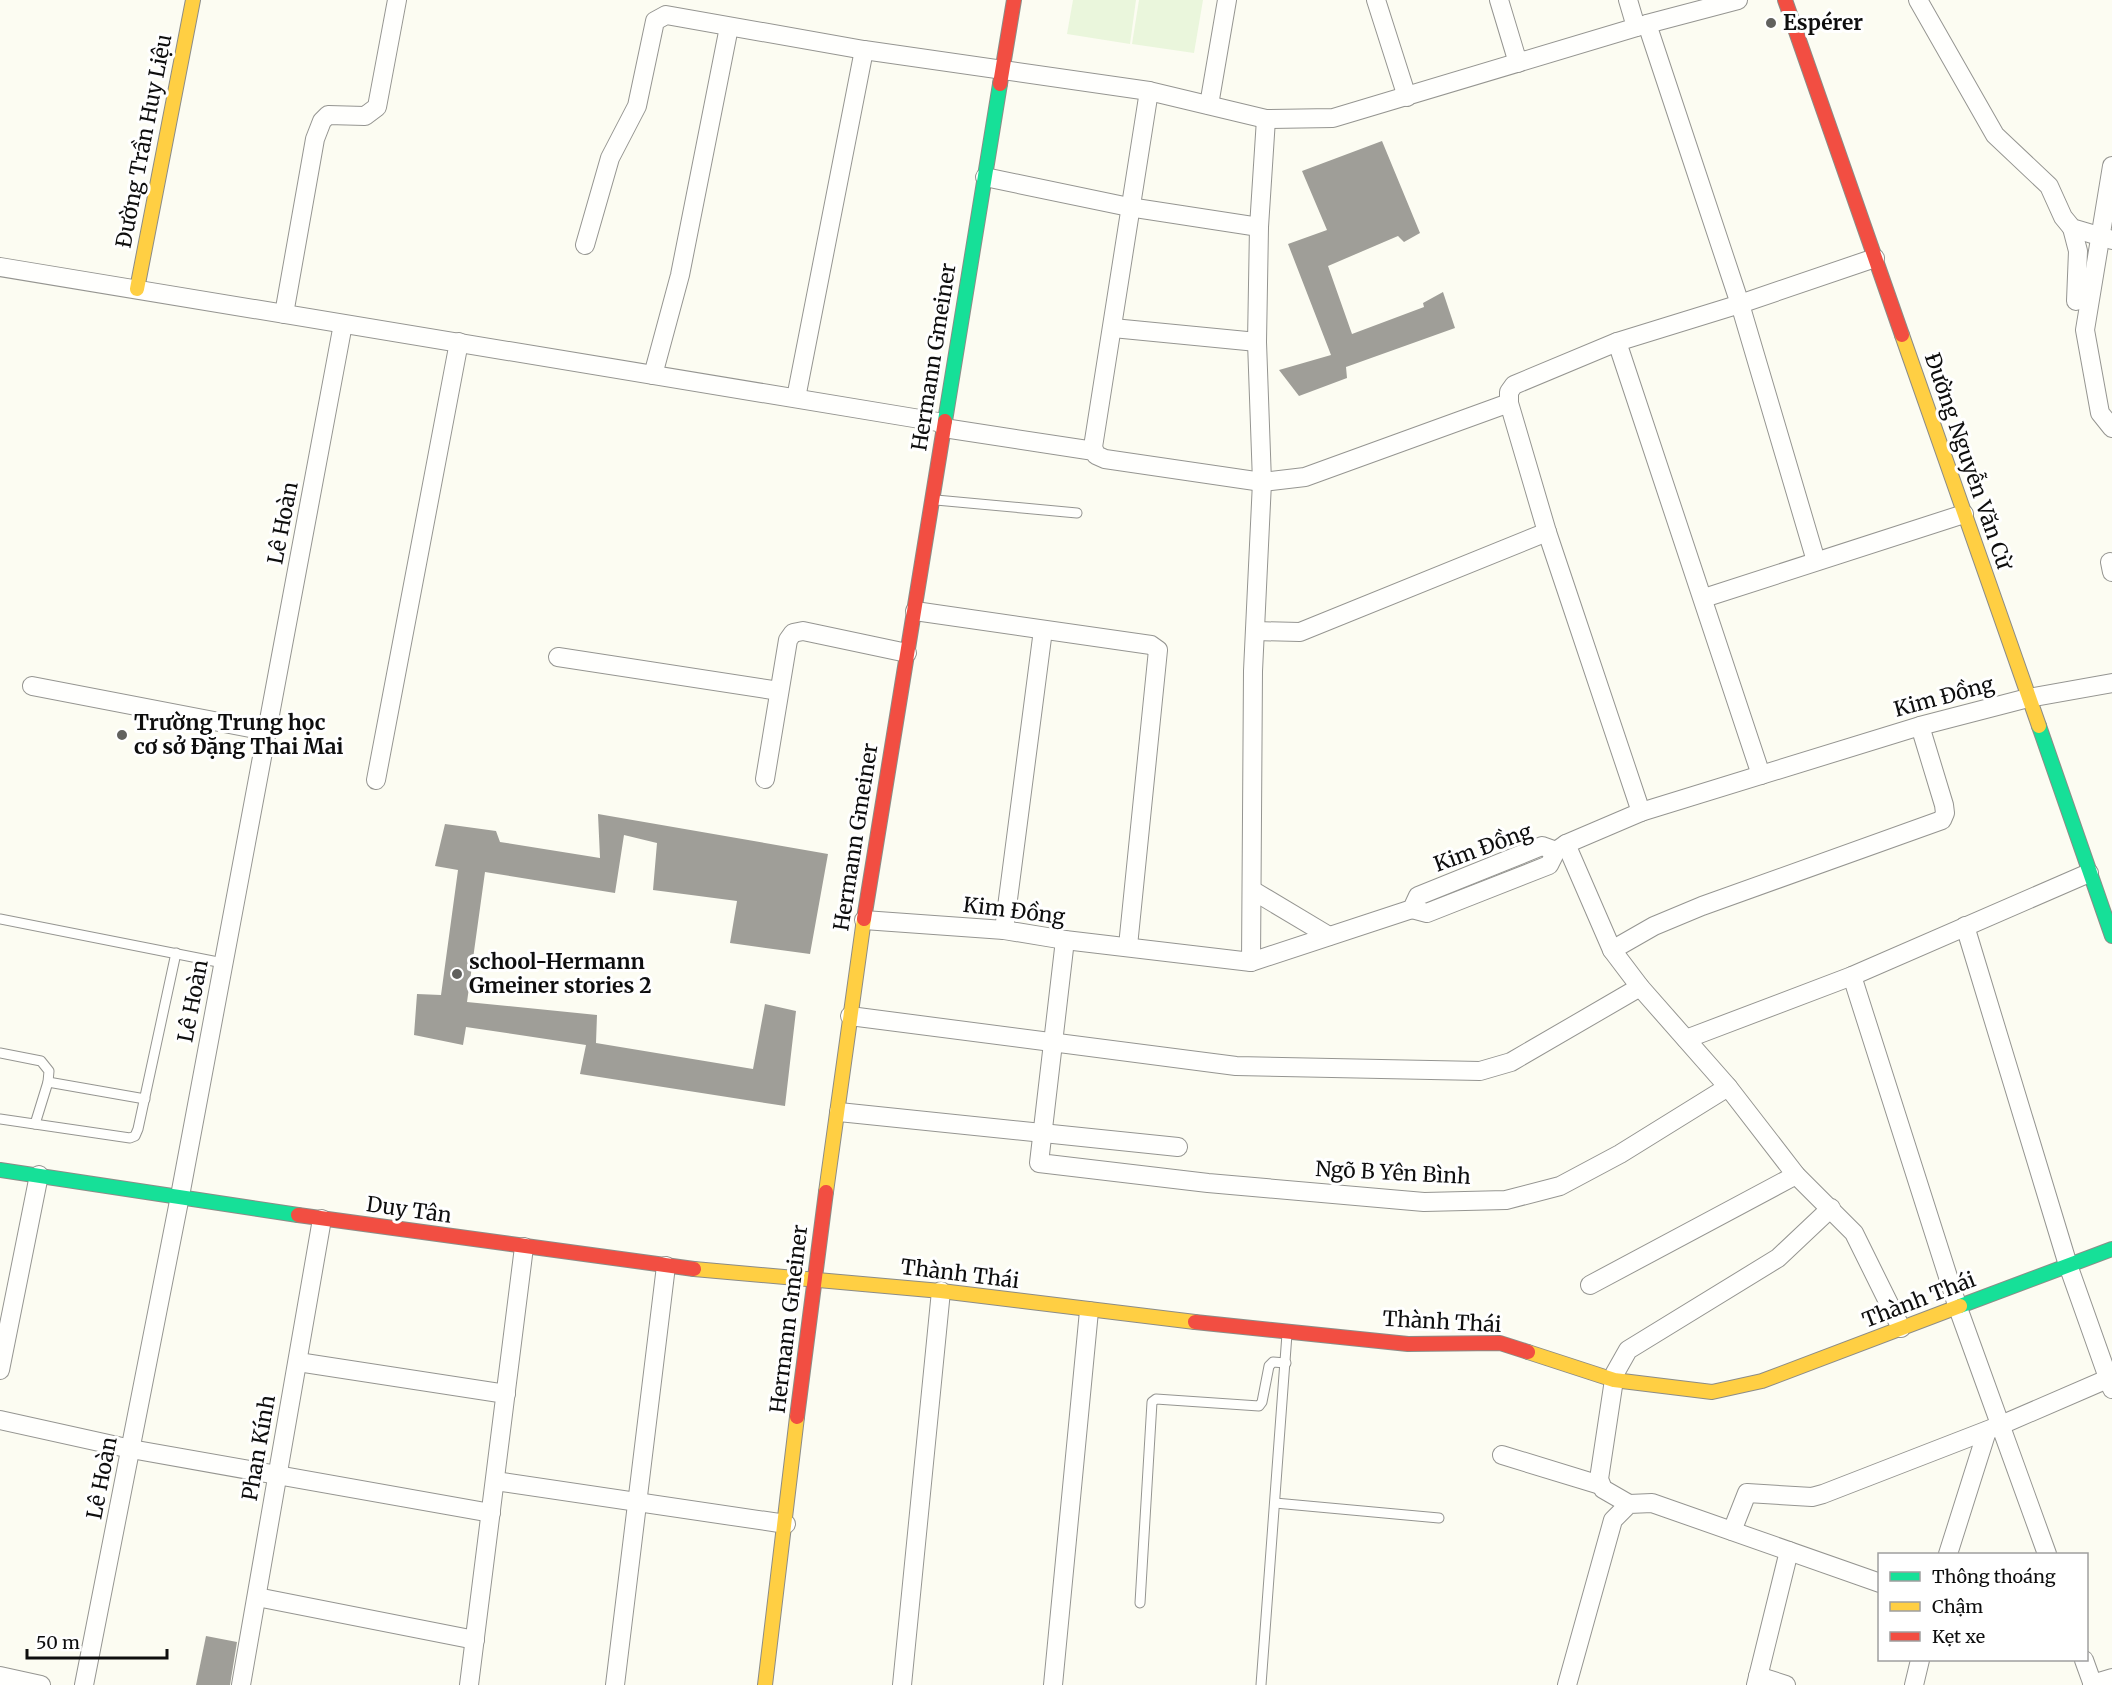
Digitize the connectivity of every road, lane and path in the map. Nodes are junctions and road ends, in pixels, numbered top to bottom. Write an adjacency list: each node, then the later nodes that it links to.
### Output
1 (193, 0): 29 (street, Đường Trần Huy Liệu)
2 (397, 0): 32 (street)
3 (1014, 0): 15 (street, Hermann Gmeiner)
4 (1227, 0): 18 (street)
5 (1376, 0): 17 (street)
6 (1499, 0): 14 (street)
7 (1628, 0): 11 (street)
8 (1738, 0): 11 (street)
9 (1785, 0): 27 (street, Đường Nguyễn Văn Cừ)
10 (1918, 0): 24 (street)
11 (1642, 26): 14 (street); 31 (street)
12 (729, 27): 13 (street); 26 (street); 38 (street)
13 (864, 50): 15 (street); 39 (street)
14 (1518, 63): 17 (street)
15 (1004, 72): 16 (street); 21 (street, Hermann Gmeiner)
16 (1149, 90): 18 (street); 22 (street)
17 (1407, 97): 19 (street)
18 (1209, 105): 19 (street)
19 (1266, 120): 23 (street)
20 (2112, 166): 25 (street)
21 (985, 177): 22 (street); 41 (street, Hermann Gmeiner)
22 (1129, 207): 23 (street); 34 (street)
23 (1259, 227): 36 (street)
24 (2072, 228): 25 (street); 30 (street)
25 (2106, 239): 42 (street)
26 (585, 246)
27 (1875, 258): 31 (street); 47 (street, Đường Nguyễn Văn Cừ)
28 (0, 267): 29 (street)
29 (137, 289): 32 (street)
30 (2076, 301)
31 (1740, 304): 37 (street); 49 (street)
32 (284, 314): 33 (street)
33 (343, 324): 35 (street); 61 (street, Lê Hoàn)
34 (1113, 328): 36 (street); 43 (street)
35 (459, 342): 38 (street); 64 (street)
36 (1257, 342): 44 (street)
37 (1617, 342): 40 (street); 50 (street)
38 (653, 375): 39 (street)
39 (796, 398): 41 (street)
40 (1509, 403): 44 (street); 48 (street)
41 (944, 425): 43 (street); 45 (street, Hermann Gmeiner)
42 (2112, 428)
43 (1094, 450): 44 (street)
44 (1262, 482): 53 (street)
45 (931, 499): 46 (lane); 51 (street, Hermann Gmeiner)
46 (1077, 513)
47 (1964, 514): 49 (street); 59 (street, Đường Nguyễn Văn Cừ)
48 (1547, 532): 53 (street); 65 (street)
49 (1816, 561): 50 (street)
50 (1704, 597): 62 (street)
51 (915, 611): 52 (street); 54 (street, Hermann Gmeiner)
52 (1043, 630): 75 (street); 79 (street)
53 (1255, 631): 70 (street)
54 (907, 653): 58 (street); 73 (street, Hermann Gmeiner)
55 (558, 657): 58 (street)
56 (2112, 683): 59 (street, Kim Đồng)
57 (32, 686): 61 (street)
58 (779, 691): 63 (street)
59 (2028, 698): 60 (street, Kim Đồng); 68 (street, Đường Nguyễn Văn Cừ)
60 (1920, 726): 62 (street, Kim Đồng); 80 (street)
61 (266, 730): 83 (street, Lê Hoàn)
62 (1761, 775): 65 (street, Kim Đồng)
63 (765, 779)
64 (376, 780)
65 (1641, 812): 66 (street, Kim Đồng)
66 (1561, 847): 67 (street, Kim Đồng); 69 (street); 80 (street)
67 (1493, 865): 69 (street); 71 (street, Kim Đồng)
68 (2090, 873): 74 (street); 77 (street, Đường Nguyễn Văn Cừ)
69 (1501, 884): 71 (street)
70 (1252, 890): 76 (street); 82 (street)
71 (1412, 909): 76 (street, Kim Đồng)
72 (0, 919): 81 (lane)
73 (864, 920): 75 (street, Kim Đồng); 86 (street, Hermann Gmeiner)
74 (1965, 926): 84 (street); 106 (street)
75 (1004, 930): 78 (street, Kim Đồng)
76 (1329, 936): 82 (street, Kim Đồng)
77 (2112, 936)
78 (1065, 940): 79 (street, Kim Đồng); 88 (street)
79 (1128, 945): 82 (street, Kim Đồng)
80 (1612, 950): 85 (street)
81 (176, 954): 83 (lane); 92 (lane)
82 (1251, 962)
83 (223, 963): 101 (street, Lê Hoàn)
84 (1852, 976): 87 (street); 111 (street)
85 (1640, 987): 87 (street); 88 (street)
86 (850, 1016): 88 (street); 93 (street, Hermann Gmeiner)
87 (1686, 1039): 91 (street)
88 (1053, 1043): 96 (street)
89 (0, 1053): 90 (lane)
90 (48, 1082): 92 (lane); 95 (lane)
91 (1728, 1087): 96 (street, Ngõ B Yên Bình); 100 (street)
92 (145, 1099): 95 (lane)
93 (838, 1112): 96 (street); 108 (street, Hermann Gmeiner)
94 (0, 1119): 95 (lane)
95 (35, 1124)
96 (1042, 1134): 97 (street)
97 (1178, 1147)
98 (0, 1170): 99 (street, Duy Tân)
99 (39, 1175): 101 (street, Duy Tân); 117 (street)
100 (1796, 1175): 102 (street); 109 (street)
101 (180, 1196): 103 (street, Duy Tân); 123 (street, Lê Hoàn)
102 (1832, 1208): 113 (street); 118 (street)
103 (322, 1219): 104 (street, Duy Tân); 115 (street, Phan Kính)
104 (524, 1247): 107 (street, Duy Tân); 120 (street)
105 (2112, 1249): 106 (street, Thành Thái)
106 (2068, 1265): 111 (street, Thành Thái); 119 (street)
107 (666, 1266): 108 (street, Duy Tân); 128 (street)
108 (814, 1281): 110 (street, Thành Thái); 133 (street, Hermann Gmeiner)
109 (1590, 1285)
110 (941, 1291): 112 (street, Thành Thái); 154 (street)
111 (1958, 1308): 113 (street, Thành Thái); 122 (street)
112 (1089, 1311): 114 (street, Thành Thái); 155 (street)
113 (1901, 1328): 118 (street, Thành Thái)
114 (1287, 1332): 116 (lane); 118 (street, Thành Thái)
115 (298, 1362): 120 (street); 125 (street, Phan Kính)
116 (1286, 1363): 129 (lane); 140 (lane)
117 (0, 1370)
118 (1614, 1380): 127 (street)
119 (2111, 1382): 122 (street)
120 (506, 1394): 126 (street)
121 (0, 1420): 123 (street)
122 (1994, 1428): 134 (street); 136 (street); 137 (street)
123 (131, 1449): 125 (street); 149 (street, Lê Hoàn)
124 (1502, 1455): 127 (street)
125 (277, 1476): 131 (street); 139 (street, Phan Kính)
126 (495, 1481): 128 (street); 131 (street)
127 (1600, 1485): 130 (street)
128 (636, 1502): 133 (street); 152 (street)
129 (1275, 1503): 132 (lane); 156 (lane)
130 (1629, 1504): 134 (street); 157 (street)
131 (491, 1513): 141 (street)
132 (1439, 1518)
133 (786, 1524): 153 (street, Hermann Gmeiner)
134 (1732, 1531): 135 (street)
135 (1789, 1551): 138 (street); 146 (street)
136 (1948, 1553)
137 (2047, 1553)
138 (1878, 1582)
139 (257, 1597): 141 (street); 150 (street, Phan Kính)
140 (1140, 1603)
141 (475, 1640): 151 (street)
142 (1920, 1661): 159 (street)
143 (2085, 1661): 147 (street)
144 (0, 1676): 148 (street)
145 (2112, 1678): 147 (street)
146 (1757, 1680): 158 (street)
147 (2093, 1684)
148 (41, 1685)
149 (84, 1685)
150 (241, 1685)
151 (469, 1685)
152 (615, 1685)
153 (765, 1685)
154 (902, 1685)
155 (1053, 1685)
156 (1261, 1685)
157 (1567, 1685)
158 (1786, 1685)
159 (1914, 1685)

